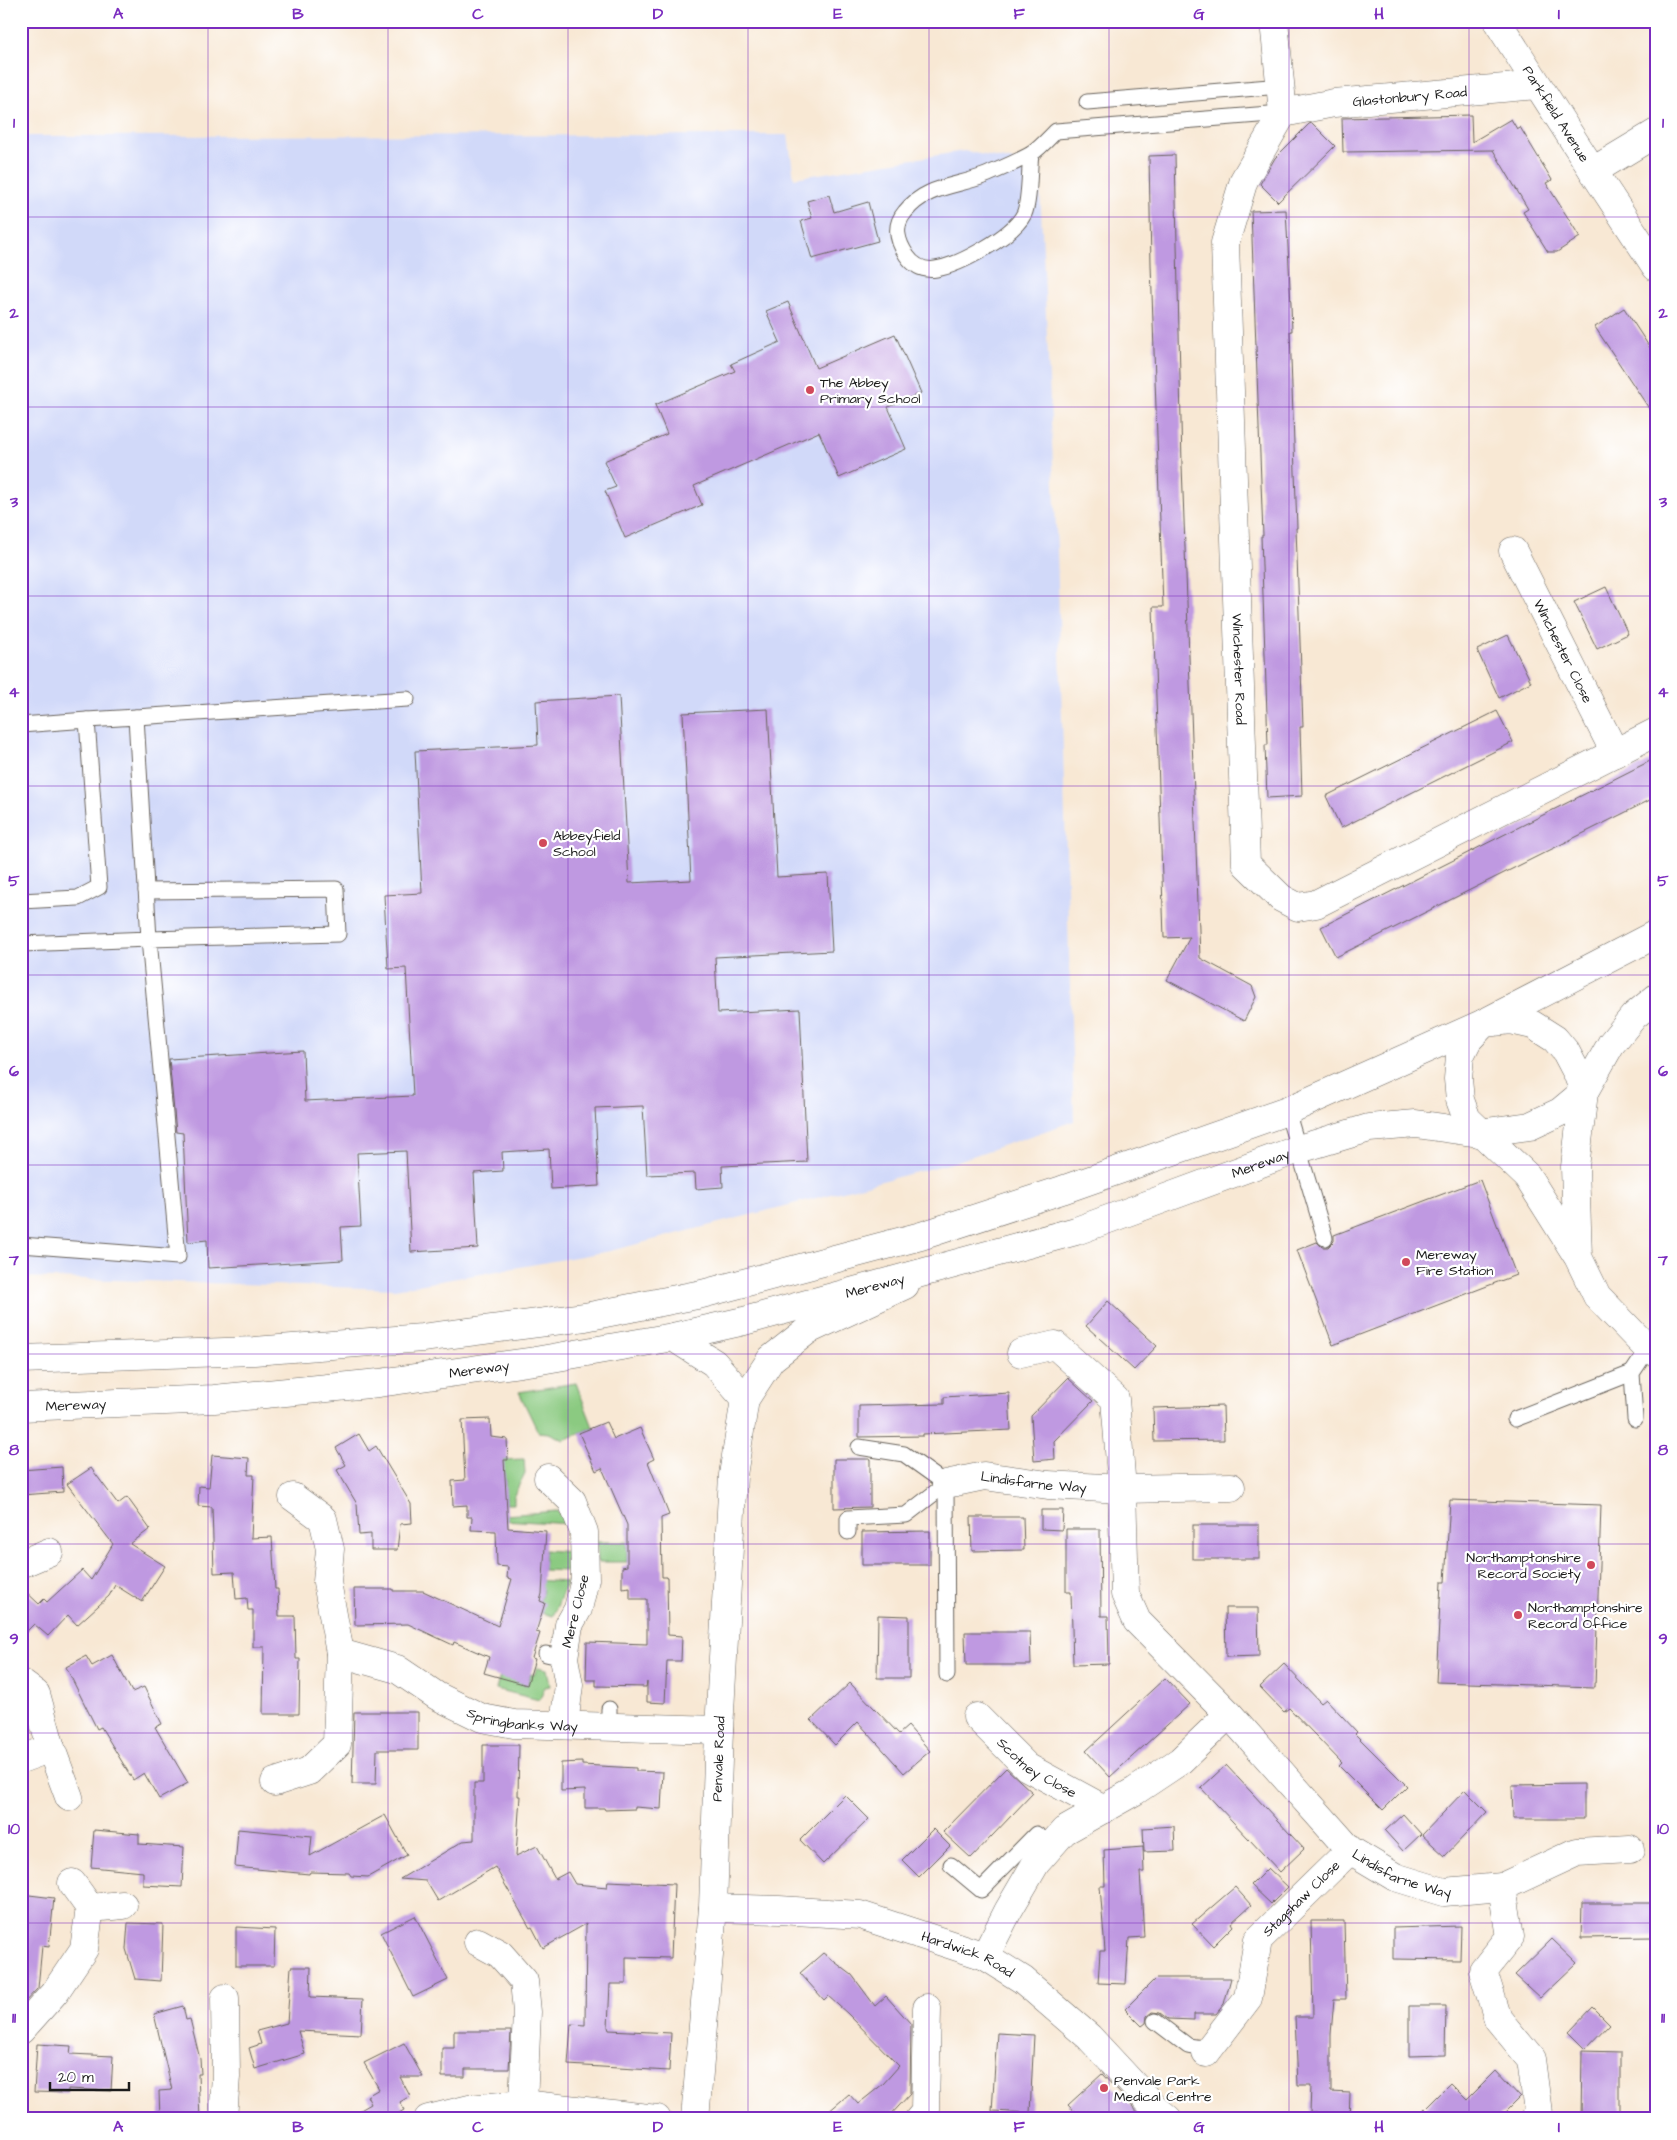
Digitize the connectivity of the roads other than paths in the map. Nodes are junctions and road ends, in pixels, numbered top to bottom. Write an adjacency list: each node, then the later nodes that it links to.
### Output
1 (1274, 21): 4 (main road)
2 (1497, 21): 3 (main road, Parkfield Avenue)
3 (1537, 85): 6 (main road, Glastonbury Road); 9 (main road, Parkfield Avenue)
4 (1282, 86): 5 (lane); 6 (main road)
5 (1087, 102)
6 (1283, 113): 8 (lane); 17 (main road, Winchester Road)
7 (1656, 133): 9 (main road, Parkfield Avenue)
8 (1031, 154): 8 (lane)
9 (1593, 171): 10 (main road)
10 (1656, 267)
11 (1513, 551): 17 (main road, Winchester Close)
12 (407, 699): 13 (lane)
13 (136, 718): 14 (lane); 18 (lane)
14 (87, 720): 15 (lane); 19 (lane)
15 (21, 725)
16 (1656, 732): 17 (main road, Winchester Road)
17 (1615, 753)
18 (146, 891): 21 (lane); 21 (lane)
19 (21, 901)
20 (1656, 934): 24 (main road)
21 (149, 939): 22 (lane); 30 (lane)
22 (21, 944)
23 (1656, 998): 25 (main road, Mereway)
24 (1484, 1023): 25 (main road); 26 (main road); 27 (main road)
25 (1584, 1092): 27 (main road, Mereway); 31 (main road)
26 (1287, 1111): 28 (lane); 36 (main road)
27 (1479, 1133): 28 (main road, Mereway); 31 (main road)
28 (1299, 1149): 29 (lane); 32 (main road, Mereway)
29 (1325, 1238)
30 (21, 1245)
31 (1578, 1257): 34 (main road)
32 (957, 1262): 33 (main road, Mereway); 38 (main road)
33 (673, 1337): 38 (main road); 39 (main road, Mereway)
34 (1652, 1351): 37 (lane)
35 (1020, 1353): 46 (main road, Lindisfarne Way)
36 (21, 1359)
37 (1632, 1373): 40 (lane); 41 (lane)
38 (745, 1399): 57 (main road, Penvale Road)
39 (21, 1407)
40 (1515, 1419)
41 (1636, 1419)
42 (859, 1447): 44 (lane)
43 (548, 1478): 56 (main road, Mere Close)
44 (946, 1484): 46 (main road, Lindisfarne Way); 48 (lane); 52 (lane)
45 (1231, 1487): 46 (main road, Lindisfarne Way)
46 (1122, 1489): 54 (main road, Lindisfarne Way)
47 (293, 1497): 51 (main road)
48 (848, 1532)
49 (49, 1552): 50 (main road)
50 (21, 1564)
51 (340, 1654): 56 (main road, Springbanks Way); 60 (main road)
52 (947, 1675)
53 (21, 1683): 58 (main road)
54 (1229, 1714): 62 (main road); 64 (main road, Lindisfarne Way)
55 (977, 1717): 62 (main road, Scotney Close)
56 (564, 1725): 57 (main road, Springbanks Way)
57 (719, 1730): 71 (main road, Penvale Road)
58 (51, 1748): 59 (main road); 61 (main road)
59 (21, 1759)
60 (275, 1782)
61 (69, 1797)
62 (1104, 1808): 63 (main road)
63 (1052, 1845): 66 (lane); 73 (main road)
64 (1350, 1850): 68 (main road, Lindisfarne Way); 78 (main road, Stagshaw Close)
65 (1630, 1850): 68 (main road, Lindisfarne Way)
66 (951, 1865)
67 (72, 1883): 70 (main road)
68 (1502, 1886): 86 (main road)
69 (123, 1905): 70 (main road)
70 (90, 1908): 77 (main road)
71 (713, 1908): 73 (main road, Hardwick Road); 83 (main road, Penvale Road)
72 (478, 1942): 79 (main road)
73 (985, 1956): 85 (main road, Hardwick Road)
74 (225, 1998): 80 (main road)
75 (927, 2008): 84 (main road)
76 (1155, 2021): 78 (lane)
77 (21, 2030)
78 (1207, 2051)
79 (523, 2104): 81 (main road); 82 (main road)
80 (223, 2119)
81 (428, 2119)
82 (657, 2119)
83 (696, 2119)
84 (919, 2119)
85 (1168, 2119)
86 (1534, 2119)

